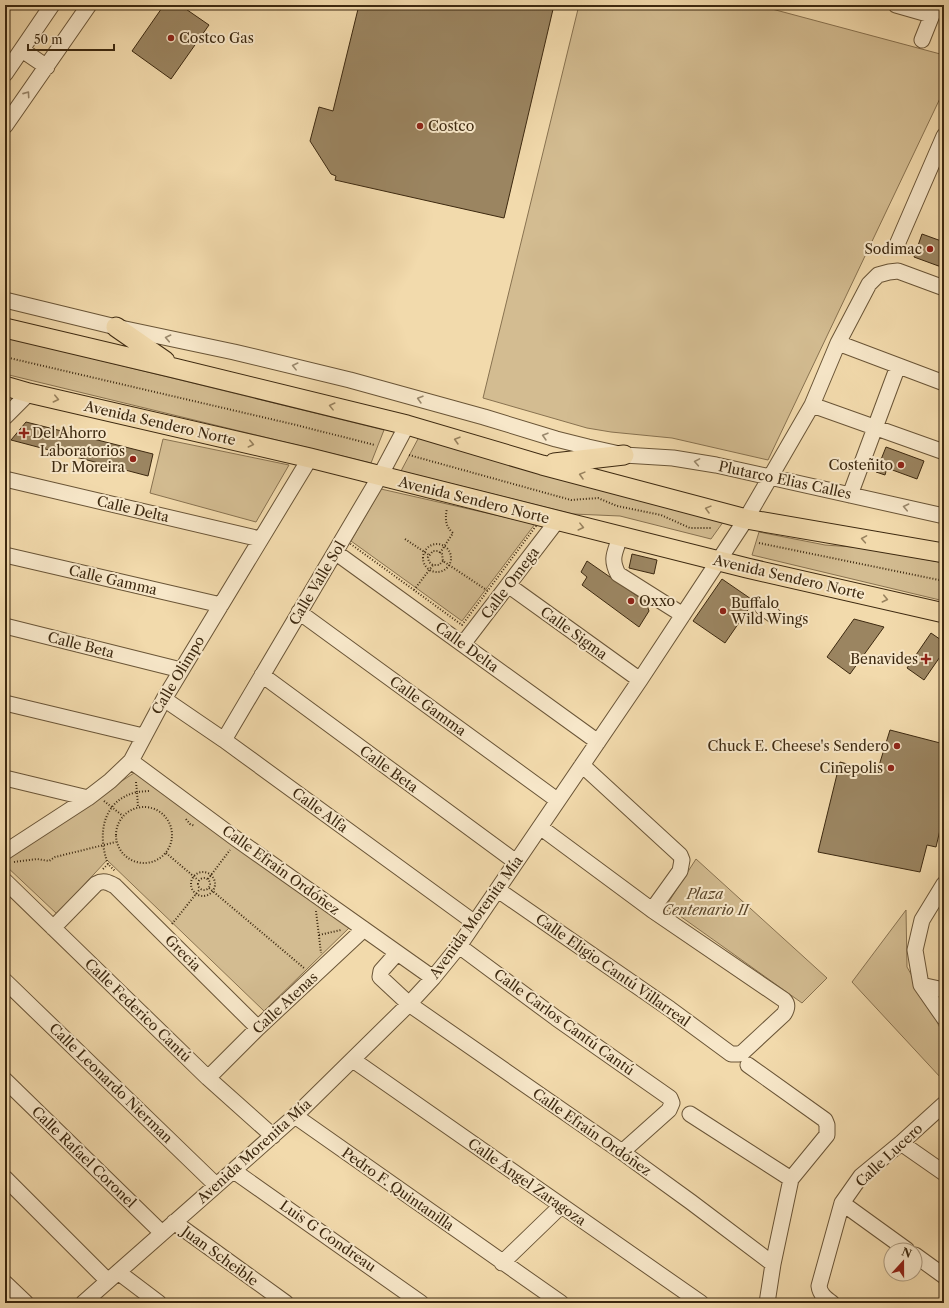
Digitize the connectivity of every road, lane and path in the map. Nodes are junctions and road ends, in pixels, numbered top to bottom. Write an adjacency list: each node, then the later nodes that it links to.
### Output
1 (52, 5): 6 (street)
2 (89, 5): 7 (street)
3 (896, 5): 4 (street)
4 (933, 10): 5 (street)
5 (922, 40)
6 (22, 50): 7 (street); 8 (street)
7 (47, 66): 9 (street, one-way to 7)
8 (5, 74)
9 (5, 126)
10 (944, 136): 11 (street)
11 (896, 247)
12 (944, 288): 16 (street, Avenida Morenita Mía)
13 (5, 300): 14 (street)
14 (116, 327): 19 (main road); 30 (street, one-way to 14)
15 (5, 328): 19 (main road)
16 (838, 343): 18 (street); 23 (street, Avenida Morenita Mía)
17 (5, 357): 27 (path)
18 (898, 366): 20 (street); 26 (street)
19 (174, 368): 25 (main road, one-way to 19)
20 (944, 383)
21 (5, 386): 22 (main road, Avenida Sendero Norte)
22 (29, 393): 24 (street); 31 (main road, Avenida Sendero Norte, one-way to 31)
23 (812, 405): 26 (street); 34 (street, Avenida Morenita Mía)
24 (5, 417)
25 (407, 425): 32 (main road, one-way to 25); 33 (street, Calle Valle Sol)
26 (875, 428): 28 (street); 36 (street)
27 (375, 445)
28 (944, 452)
29 (409, 455): 41 (path)
30 (624, 455): 32 (main road); 34 (street, Plutarco Elias Calles, one-way to 30)
31 (310, 458): 33 (main road, Avenida Sendero Norte); 43 (street, Calle Olimpo)
32 (542, 465): 39 (main road, one-way to 32)
33 (380, 476): 40 (main road, Avenida Sendero Norte); 48 (street, Calle Valle Sol)
34 (771, 478): 36 (street, Plutarco Elias Calles); 39 (street, Avenida Morenita Mía)
35 (5, 479): 43 (street, Calle Delta)
36 (850, 495): 38 (street, Plutarco Elias Calles, one-way to 36)
37 (448, 501): 46 (path); 60 (path); 61 (path)
38 (944, 516)
39 (746, 518): 50 (main road, one-way to 39); 54 (street, Avenida Morenita Mía)
40 (557, 521): 42 (main road, Avenida Sendero Norte, one-way to 42); 59 (street, Calle Omega)
41 (712, 528)
42 (620, 537): 54 (main road, Avenida Sendero Norte); 65 (street)
43 (260, 539): 62 (street, Calle Olimpo)
44 (405, 539): 47 (path)
45 (759, 543): 58 (path)
46 (445, 546): 47 (path); 49 (path); 56 (path)
47 (424, 551): 52 (path); 57 (path)
48 (335, 552): 63 (street, Calle Valle Sol); 67 (street, Calle Delta)
49 (440, 552): 52 (path); 53 (path)
50 (944, 553)
51 (5, 555): 62 (street, Calle Gamma)
52 (429, 555): 55 (path)
53 (443, 561): 55 (path); 56 (path)
54 (719, 561): 64 (main road, Avenida Sendero Norte, one-way to 64); 65 (street, Avenida Morenita Mía)
55 (433, 565): 57 (path)
56 (449, 566): 57 (path); 61 (path)
57 (428, 570): 60 (path)
58 (944, 581)
59 (508, 585): 67 (street, Calle Omega); 70 (street, Calle Sigma)
60 (414, 590): 61 (path)
61 (488, 591)
62 (221, 605): 68 (street, Calle Olimpo)
63 (299, 612): 69 (street, Calle Valle Sol); 83 (street, Calle Gamma)
64 (944, 613)
65 (683, 615): 70 (street, Avenida Morenita Mía)
66 (5, 626): 68 (street, Calle Beta)
67 (464, 644): 75 (street, Calle Delta)
68 (181, 670): 71 (street, Calle Olimpo)
69 (262, 675): 74 (street, Calle Valle Sol); 95 (street, Calle Beta)
70 (640, 680): 75 (street, Avenida Morenita Mía)
71 (164, 699): 73 (street, Calle Olimpo); 74 (street, Calle Alfa)
72 (5, 703): 73 (street)
73 (143, 736): 76 (street, Calle Olimpo)
74 (224, 740): 112 (street, Calle Alfa)
75 (598, 742): 77 (street, Avenida Morenita Mía)
76 (131, 761): 82 (street, Calle Olimpo); 115 (street, Calle Efraín Ordóñez)
77 (582, 765): 83 (street, Avenida Morenita Mía); 111 (street)
78 (5, 778): 82 (street)
79 (136, 778): 80 (path)
80 (137, 792): 81 (path); 84 (path); 85 (path)
81 (155, 792)
82 (96, 799): 85 (path); 94 (street, Calle Olimpo)
83 (557, 800): 89 (street, Avenida Morenita Mía)
84 (138, 807): 86 (path); 93 (path)
85 (112, 808): 86 (path); 91 (path)
86 (123, 816): 90 (path)
87 (185, 818): 88 (path)
88 (196, 827)
89 (540, 827): 95 (street, Avenida Morenita Mía); 111 (street)
90 (117, 842): 91 (path); 93 (path)
91 (103, 845): 94 (path); 96 (path)
92 (234, 845): 97 (path)
93 (166, 853): 100 (path)
94 (8, 857)
95 (516, 862): 107 (street, Avenida Morenita Mía)
96 (108, 864): 98 (path); 99 (path)
97 (211, 874): 100 (path); 101 (path); 108 (path)
98 (104, 875): 114 (street); 128 (street, Grecia)
99 (119, 875)
100 (194, 876): 102 (path); 109 (path)
101 (208, 879): 102 (path); 105 (path)
102 (198, 880): 106 (path)
103 (5, 881): 114 (street, Calle Federico Cantú)
104 (943, 887): 124 (street)
105 (209, 888): 106 (path); 108 (path)
106 (200, 889): 109 (path)
107 (498, 890): 111 (street, Calle Eligio Cantú Villarreal); 112 (street, Avenida Morenita Mía)
108 (213, 892): 109 (path); 121 (path)
109 (196, 894): 113 (path)
110 (316, 905): 117 (path)
111 (652, 910)
112 (475, 923): 118 (street, Avenida Morenita Mía)
113 (171, 925)
114 (53, 928): 131 (street, Calle Federico Cantú)
115 (364, 929): 119 (street, Calle Efraín Ordóñez); 128 (street, Calle Atenas)
116 (342, 930): 117 (path)
117 (319, 934): 120 (path)
118 (458, 946): 122 (street, Avenida Morenita Mía); 138 (street, Calle Carlos Cantú Cantú)
119 (397, 953): 122 (street, Calle Efraín Ordóñez); 126 (street, Calle Efraín Ordóñez)
120 (321, 958)
121 (308, 971)
122 (433, 978): 126 (street, Avenida Morenita Mía)
123 (5, 980): 143 (street, Calle Leonardo Nierman)
124 (921, 985): 125 (street); 127 (street)
125 (944, 990)
126 (409, 1004): 129 (street, Avenida Morenita Mía); 138 (street, Calle Efraín Ordóñez)
127 (944, 1018)
128 (258, 1028): 131 (street, Calle Atenas)
129 (353, 1060): 135 (street, Avenida Morenita Mía); 145 (street, Calle Ángel Zaragoza)
130 (748, 1065): 142 (street)
131 (208, 1078): 136 (street, Calle Federico Cantú)
132 (5, 1080): 147 (street, Calle Rafael Coronel)
133 (944, 1104): 137 (street, Calle Lucero)
134 (690, 1114): 142 (street)
135 (295, 1116): 136 (street, Avenida Morenita Mía); 150 (street, Pedro F. Quintanilla)
136 (273, 1136): 139 (street, Avenida Morenita Mía)
137 (901, 1143): 140 (street); 144 (street, Calle Lucero)
138 (622, 1152): 151 (street, Calle Efraín Ordóñez)
139 (234, 1171): 143 (street, Avenida Morenita Mía); 159 (street, Luis G Condreau)
140 (944, 1173)
141 (5, 1178): 153 (street)
142 (791, 1179): 151 (street)
143 (216, 1185): 146 (street, Avenida Morenita Mía)
144 (842, 1203): 148 (street); 163 (street, Calle Lucero)
145 (561, 1206): 150 (street); 161 (street, Calle Ángel Zaragoza)
146 (174, 1222): 147 (street, Avenida Morenita Mía); 158 (street, Juan Scheible)
147 (162, 1233): 153 (street, Avenida Morenita Mía)
148 (897, 1242)
149 (923, 1261): 152 (street)
150 (502, 1263): 160 (street, Pedro F. Quintanilla)
151 (773, 1264): 162 (street)
152 (944, 1276)
153 (113, 1277): 156 (street, Avenida Morenita Mía); 157 (street)
154 (5, 1283): 155 (street)
155 (26, 1303)
156 (83, 1303)
157 (160, 1303)
158 (286, 1303)
159 (421, 1303)
160 (561, 1303)
161 (701, 1303)
162 (767, 1303)
163 (832, 1303)

